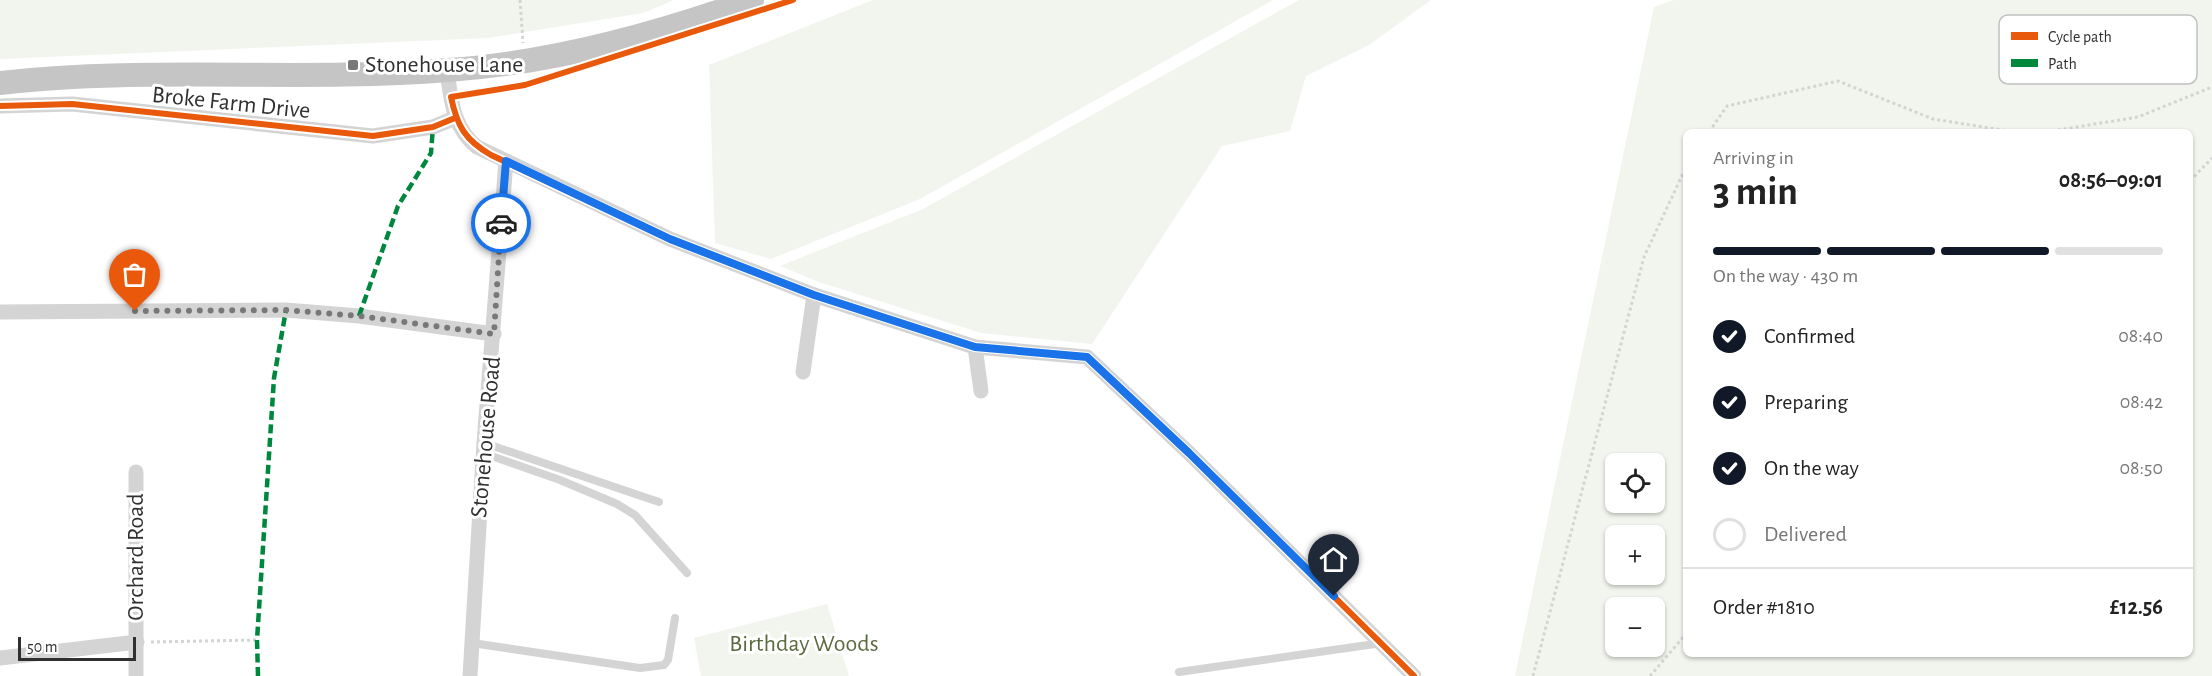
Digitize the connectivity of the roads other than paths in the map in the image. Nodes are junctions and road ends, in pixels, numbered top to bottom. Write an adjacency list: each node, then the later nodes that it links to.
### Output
1 (752, 0): 2 (highway)
2 (447, 70): 3 (highway); 5 (street)
3 (0, 83)
4 (0, 106): 5 (street, Broke Farm Drive)
5 (455, 118): 6 (street)
6 (506, 161): 7 (street); 9 (street, Stonehouse Road)
7 (814, 295): 10 (street); 11 (street)
8 (0, 312): 9 (street)
9 (494, 334): 13 (street, Stonehouse Road)
10 (975, 347): 12 (street); 20 (street)
11 (803, 372)
12 (981, 391)
13 (483, 448): 15 (lane); 16 (lane); 19 (street, Stonehouse Road)
14 (136, 471): 18 (street, Orchard Road)
15 (659, 502)
16 (687, 573)
17 (675, 618): 19 (lane)
18 (137, 642): 21 (street, Orchard Road); 23 (street, Orchard Road)
19 (472, 642): 24 (street, Stonehouse Road)
20 (1383, 643): 22 (lane); 25 (street)
21 (0, 657)
22 (1179, 672)
23 (136, 676)
24 (470, 676)
25 (1414, 676)

